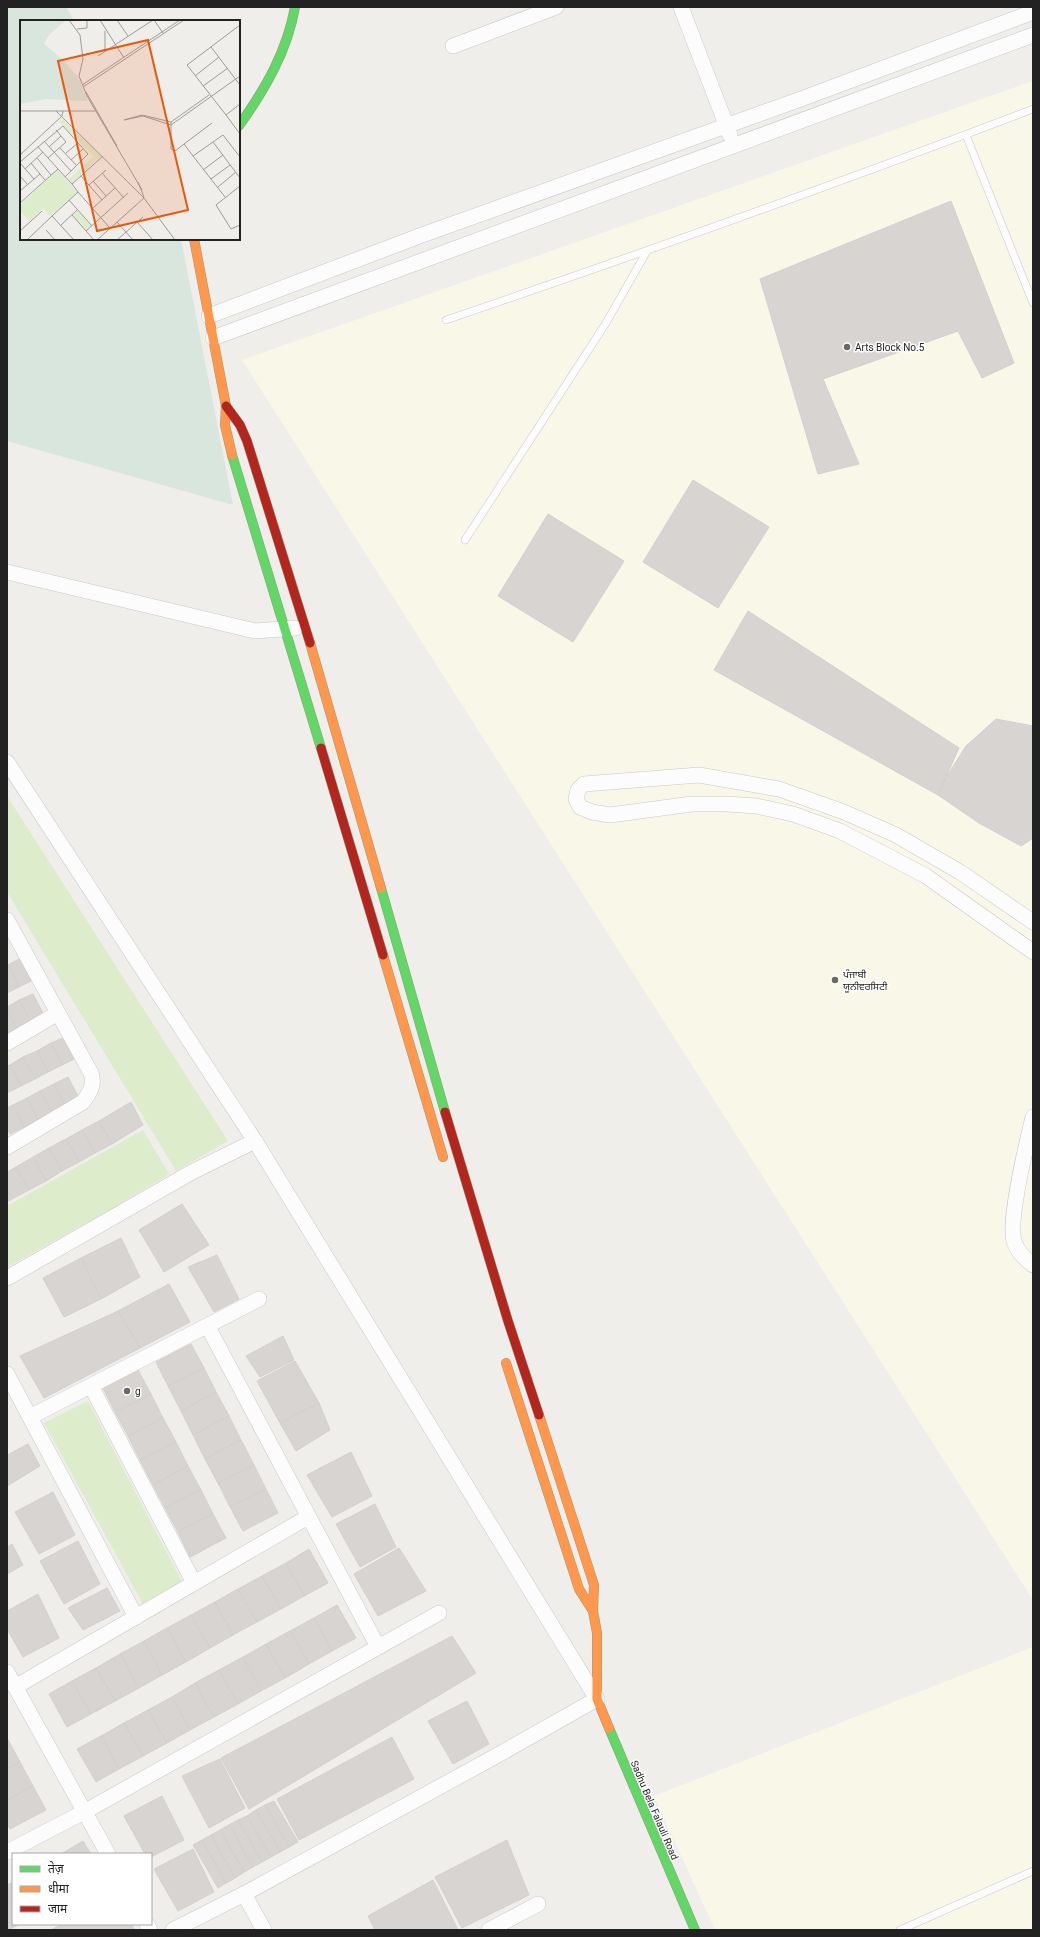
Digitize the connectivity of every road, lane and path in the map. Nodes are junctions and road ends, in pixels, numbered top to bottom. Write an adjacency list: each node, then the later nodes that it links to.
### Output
1 (295, 7): 9 (street)
2 (556, 7): 4 (street)
3 (681, 7): 10 (street)
4 (539, 10): 7 (street)
5 (1033, 12): 10 (street)
6 (1033, 35): 12 (street)
7 (453, 46)
8 (1033, 109): 11 (lane)
9 (240, 125)
10 (726, 126): 12 (street); 16 (street)
11 (966, 134): 14 (lane); 15 (lane)
12 (734, 144): 18 (street)
13 (194, 240): 16 (street)
14 (647, 251): 17 (lane); 20 (lane)
15 (1033, 303)
16 (209, 316): 18 (street)
17 (446, 320)
18 (213, 338): 19 (street)
19 (226, 406): 22 (street); 23 (street)
20 (465, 540)
21 (7, 572): 23 (street)
22 (306, 627): 23 (street); 43 (street)
23 (286, 630): 34 (street)
24 (7, 762): 32 (street)
25 (7, 920): 27 (street)
26 (1033, 922): 28 (street)
27 (11, 936): 29 (street)
28 (1033, 952)
29 (58, 1013): 30 (street); 33 (street)
30 (7, 1043)
31 (1033, 1117): 35 (street)
32 (255, 1141): 36 (street); 53 (street)
33 (7, 1147)
34 (446, 1166)
35 (1033, 1265)
36 (7, 1278)
37 (260, 1299): 38 (street)
38 (208, 1327): 41 (street); 45 (street)
39 (503, 1353): 44 (street)
40 (7, 1374): 42 (street)
41 (91, 1386): 42 (street); 46 (street)
42 (30, 1417): 49 (street)
43 (551, 1452): 44 (street); 47 (street)
44 (536, 1456): 47 (street)
45 (308, 1517): 46 (street); 50 (street)
46 (194, 1583): 49 (street)
47 (593, 1611): 53 (street)
48 (439, 1613): 50 (street)
49 (136, 1617): 52 (street)
50 (378, 1647): 54 (street)
51 (7, 1672): 52 (street)
52 (15, 1687): 54 (street)
53 (596, 1699): 58 (street); 63 (street, Sadhu Bela Falauli Road)
54 (84, 1812): 55 (street); 56 (street)
55 (7, 1852)
56 (107, 1853)
57 (1033, 1871): 64 (lane)
58 (244, 1894): 60 (street); 61 (street)
59 (538, 1904): 62 (street)
60 (173, 1930)
61 (264, 1930)
62 (489, 1930)
63 (695, 1930)
64 (900, 1930)

